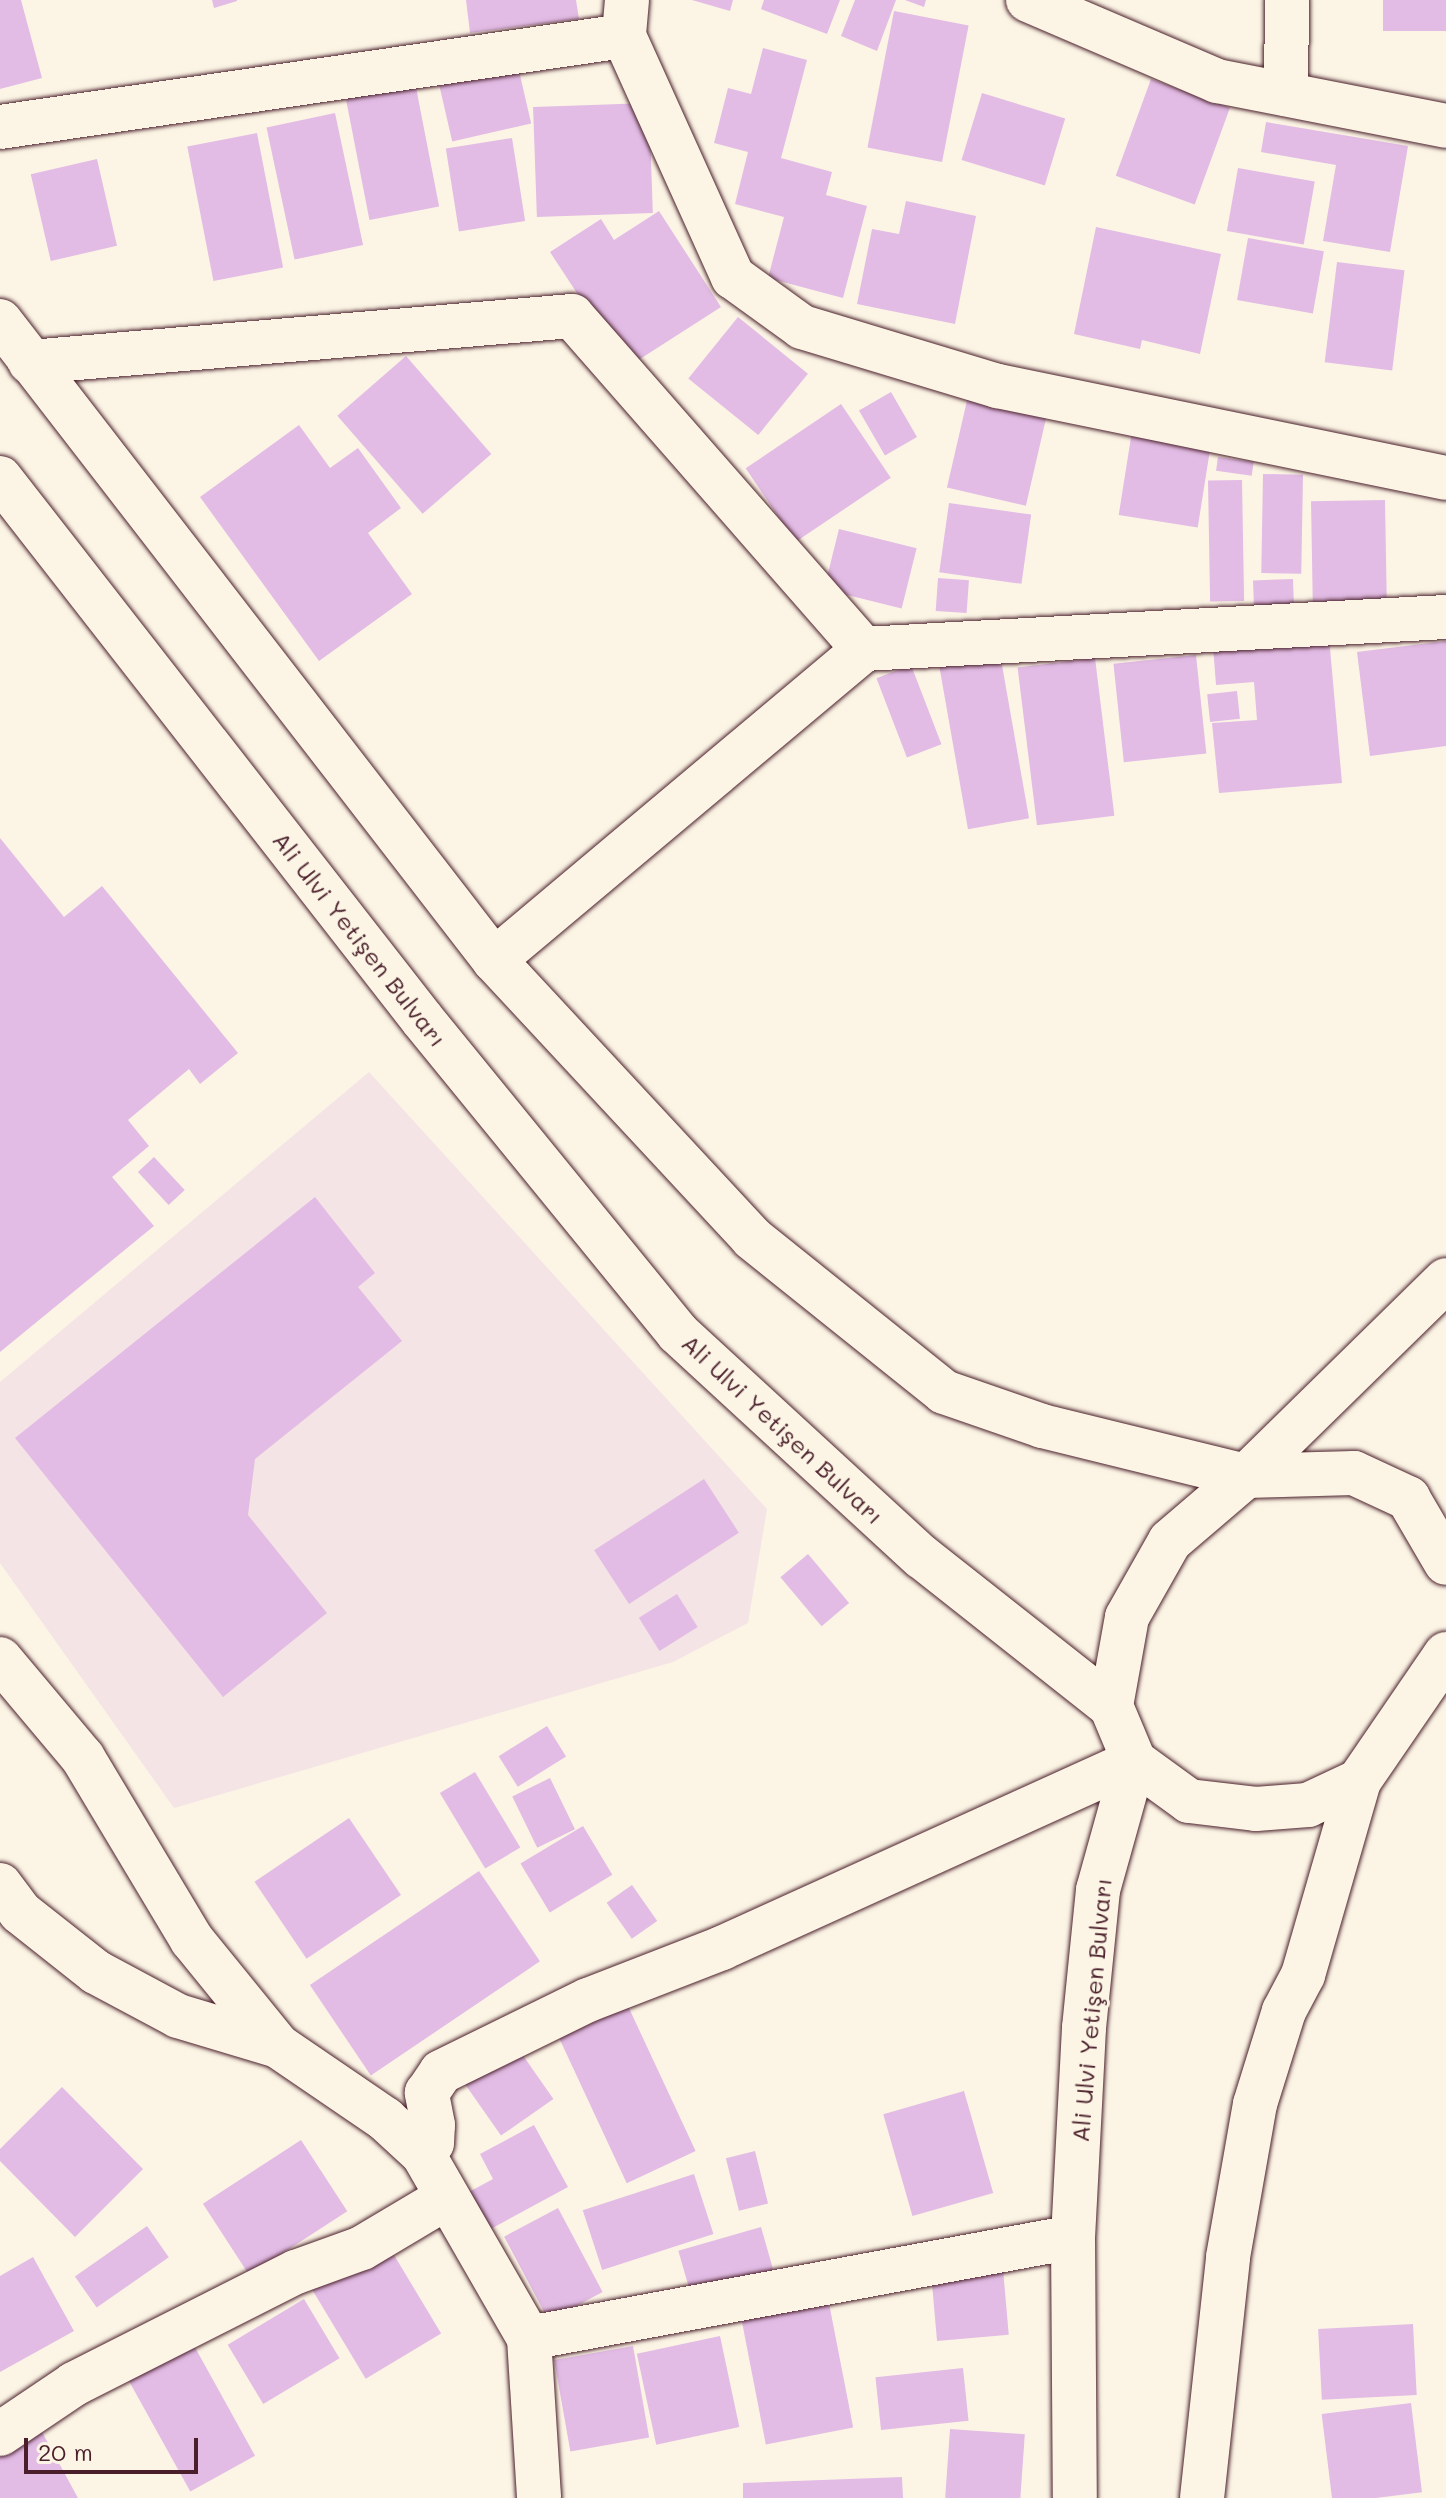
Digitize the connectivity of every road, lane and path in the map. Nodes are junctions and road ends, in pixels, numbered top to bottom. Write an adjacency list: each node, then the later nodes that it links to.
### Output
1 (1028, 0): 4 (street)
2 (1287, 0): 4 (street)
3 (626, 18): 6 (street); 10 (street)
4 (1286, 94): 5 (street)
5 (1446, 126)
6 (0, 127)
7 (0, 321): 8 (street)
8 (30, 362): 12 (street); 13 (street)
9 (0, 478): 19 (street, Ali Ulvi Yetişen Bulvarı)
10 (1446, 478)
11 (1446, 617): 12 (street)
12 (864, 649): 13 (street)
13 (494, 960): 15 (street)
14 (1446, 1280): 15 (street)
15 (1246, 1476): 16 (street); 19 (street)
16 (1446, 1563)
17 (1446, 1654): 21 (street)
18 (0, 1659): 23 (street)
19 (1111, 1706): 20 (street, Ali Ulvi Yetişen Bulvarı)
20 (1134, 1761): 21 (street); 24 (street); 26 (street, Ali Ulvi Yetişen Bulvarı)
21 (1359, 1781): 31 (street)
22 (0, 1885): 23 (street)
23 (278, 2046): 24 (street)
24 (423, 2154): 25 (street)
25 (446, 2198): 27 (street); 28 (street)
26 (1073, 2237): 27 (street); 30 (street, Ali Ulvi Yetişen Bulvarı)
27 (529, 2338): 29 (street)
28 (3, 2428)
29 (539, 2498)
30 (1075, 2498)
31 (1202, 2498)

